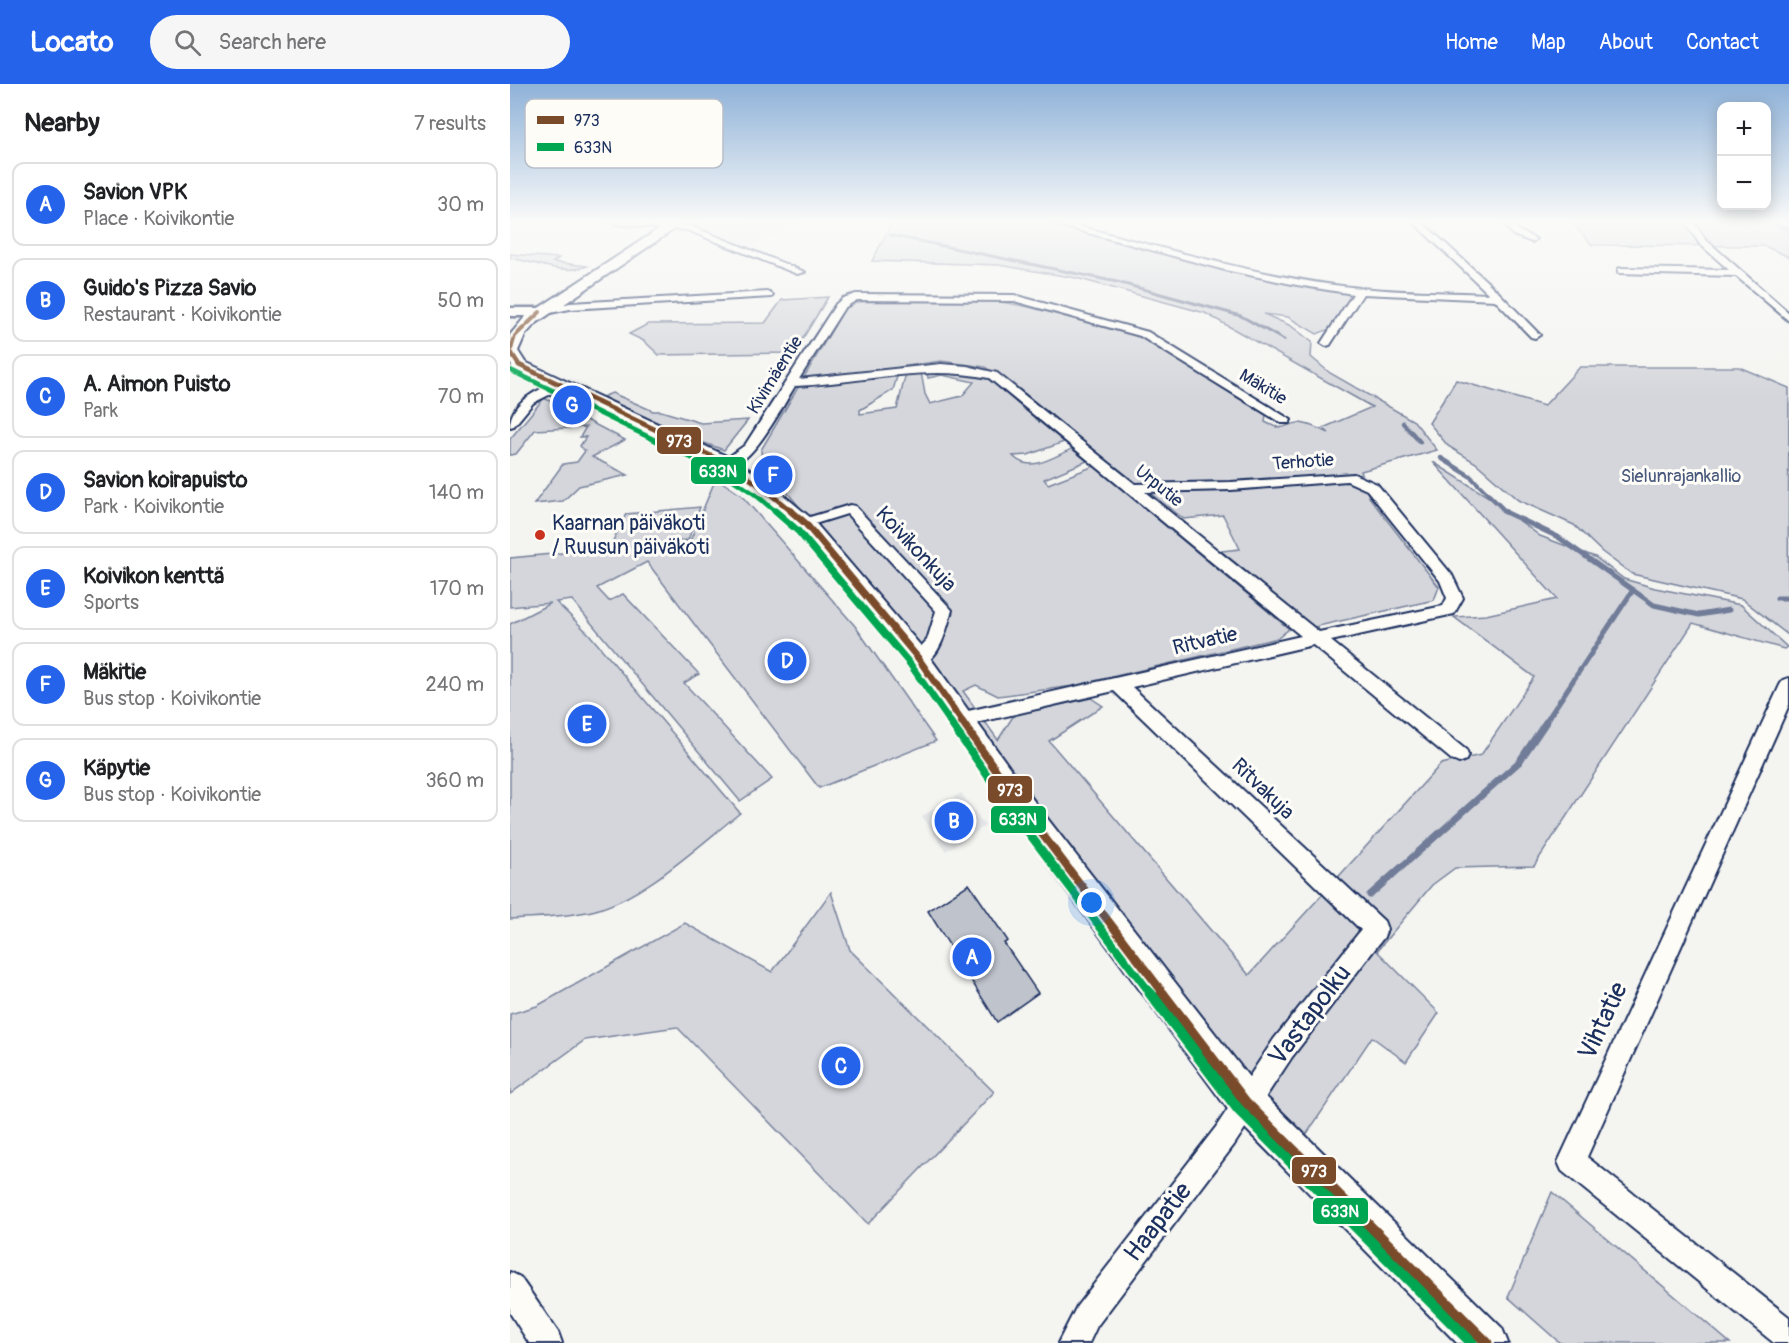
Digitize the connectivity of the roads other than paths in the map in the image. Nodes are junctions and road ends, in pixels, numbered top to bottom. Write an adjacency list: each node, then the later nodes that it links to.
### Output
1 (590, 280): 10 (main road)
2 (1291, 280): 5 (street)
3 (1479, 280): 7 (street)
4 (1747, 280): 11 (street)
5 (1360, 291): 7 (street); 13 (street)
6 (768, 295): 10 (street)
7 (1498, 297): 12 (street)
8 (847, 300): 15 (street, Kivimäentie); 17 (street, Mäkitie)
9 (510, 312): 10 (street)
10 (540, 312): 14 (main road)
11 (1789, 318)
12 (1535, 335)
13 (1326, 343)
14 (510, 351): 16 (main road)
15 (791, 383): 19 (street, Kivimäentie); 20 (street, Urputie)
16 (561, 385): 18 (street); 19 (main road)
17 (1285, 420)
18 (511, 422)
19 (728, 464): 21 (main road)
20 (1131, 489): 22 (street, Terhotie); 23 (street, Urputie)
21 (805, 523): 24 (main road); 24 (street, Koivikonkuja)
22 (1455, 598): 23 (street, Ritvatie)
23 (1313, 638): 25 (street, Ritvatie); 28 (street, Urputie)
24 (918, 658): 27 (main road)
25 (1118, 684): 27 (street, Ritvatie); 29 (street, Ritvakuja)
26 (1789, 685): 32 (street, Vihtatie)
27 (959, 720): 30 (main road)
28 (1459, 755)
29 (1376, 929): 30 (street, Vastapolku)
30 (1246, 1104): 34 (street, Haapatie); 35 (main road)
31 (510, 1287): 33 (street)
32 (1789, 1336)
33 (546, 1343)
34 (1073, 1343)
35 (1487, 1343)

